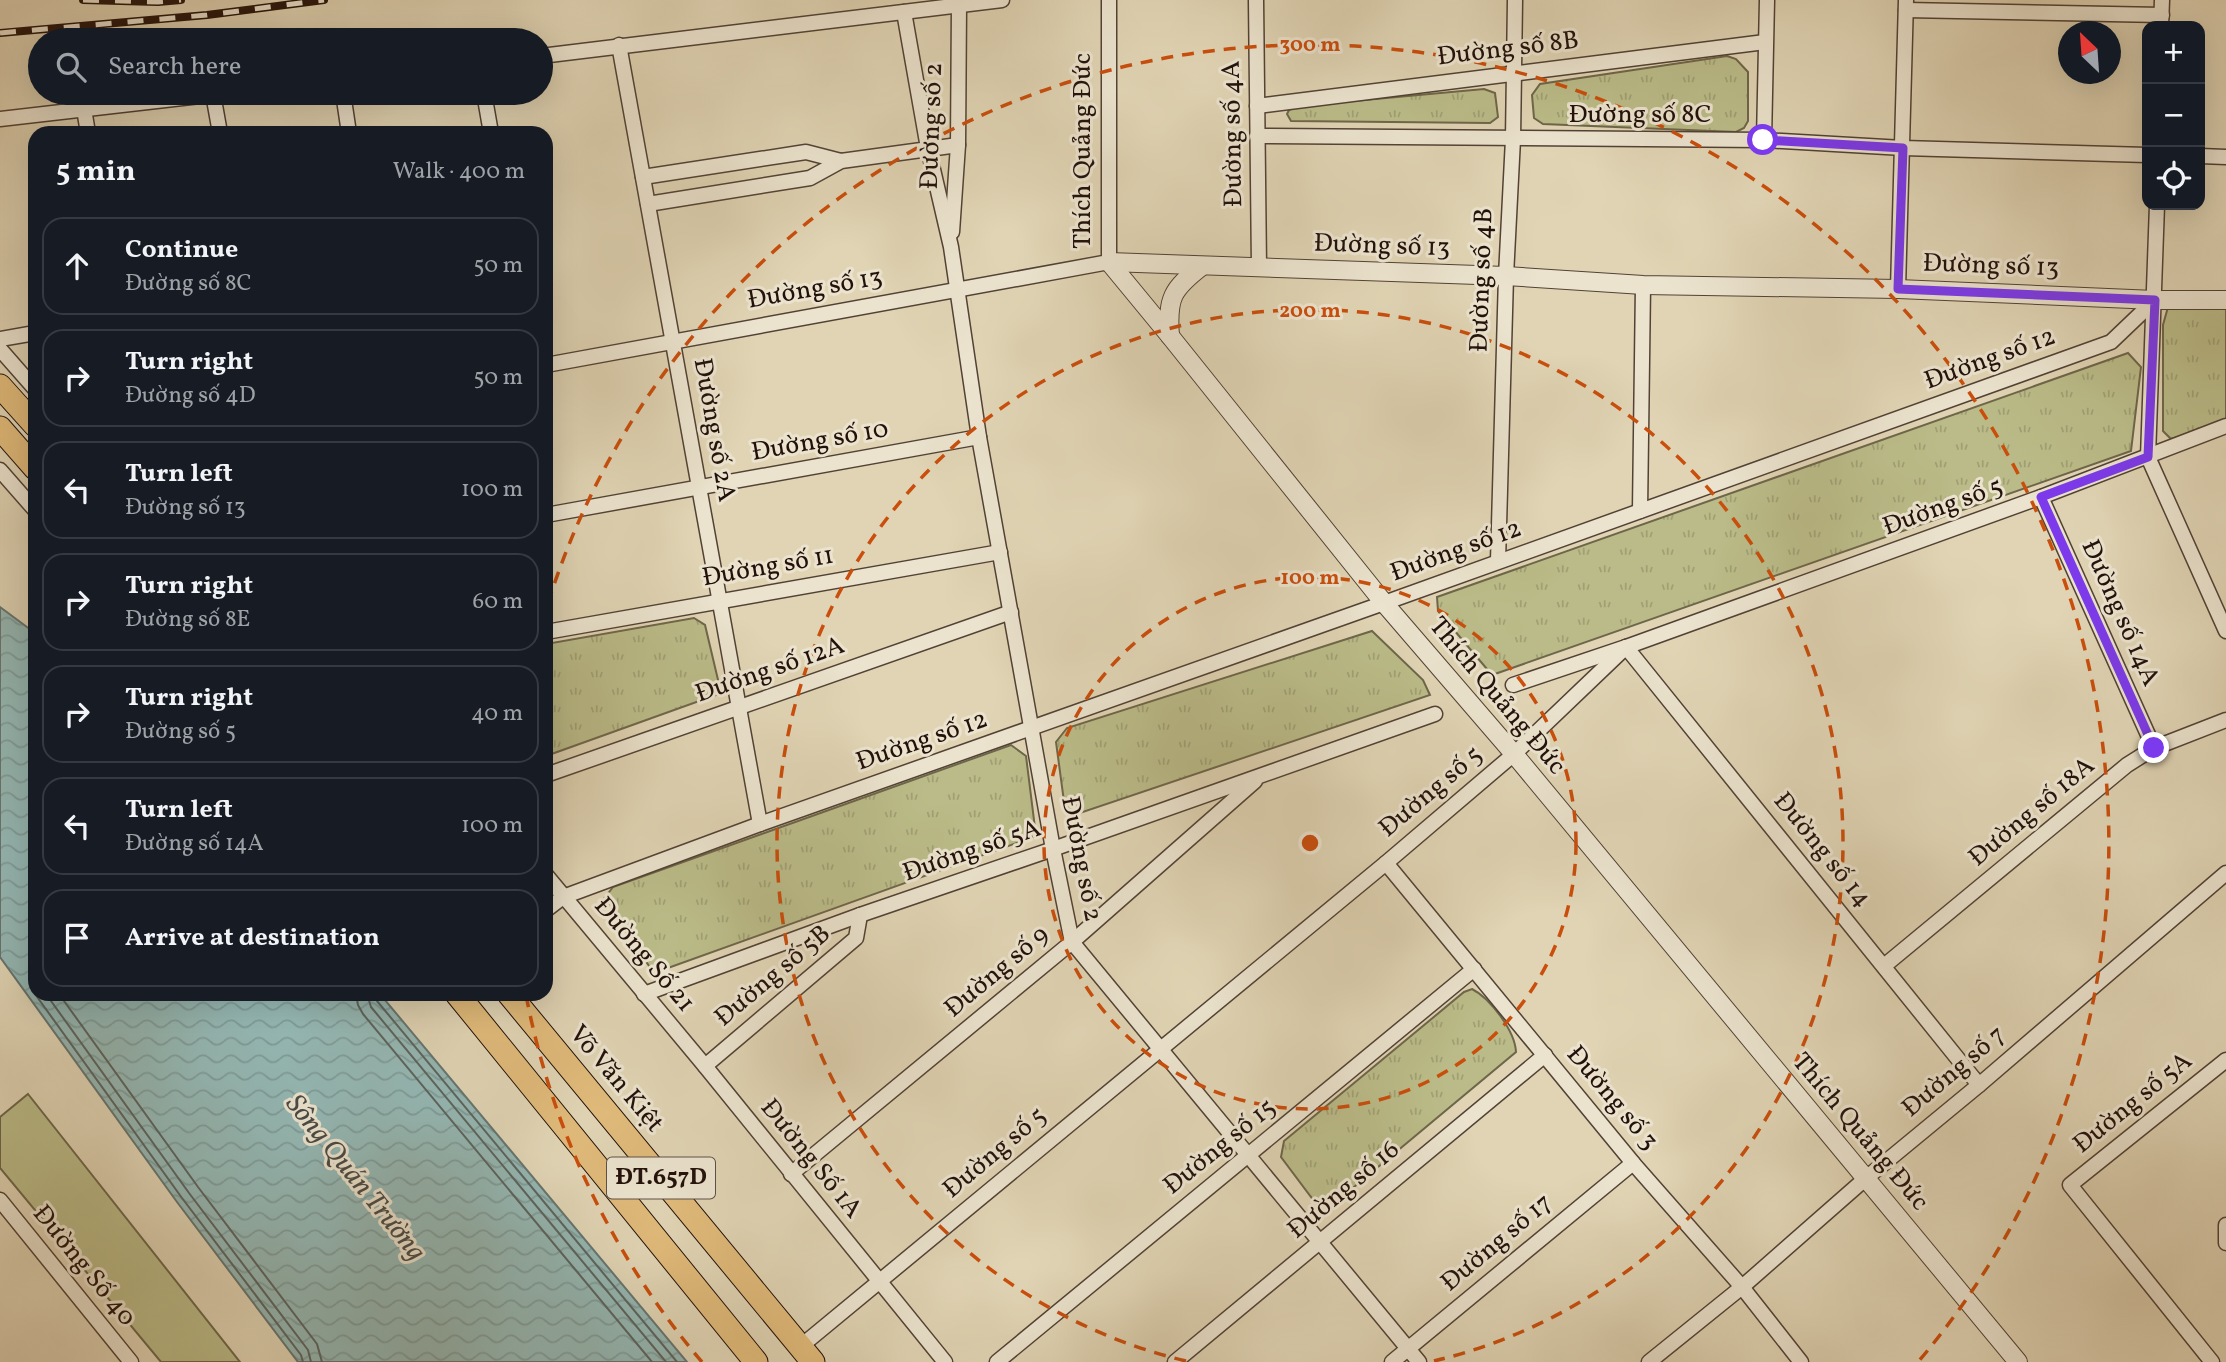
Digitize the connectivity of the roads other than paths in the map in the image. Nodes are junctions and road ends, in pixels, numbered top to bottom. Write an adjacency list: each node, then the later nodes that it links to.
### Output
1 (1002, 0): 7 (street)
2 (1109, 0): 40 (street, Thích Quảng Đức)
3 (1256, 0): 19 (street, Đường số 4A)
4 (1515, 0): 14 (street, Đường số 4B)
5 (1767, 0): 11 (street)
6 (2162, 0): 10 (street)
7 (959, 5): 9 (street); 29 (street, Đường số 2)
8 (1906, 5): 10 (street); 31 (street)
9 (904, 12): 12 (street); 30 (street, Đường số 2)
10 (2162, 21)
11 (1765, 42): 14 (street, Đường số 8B); 28 (street)
12 (620, 45): 13 (street); 36 (street, Đường số 2A)
13 (553, 54)
14 (1514, 72): 19 (street, Đường số 8B); 27 (street, Đường số 4B)
15 (118, 105): 20 (street)
16 (220, 105): 23 (street)
17 (344, 105): 24 (street)
18 (486, 105): 25 (street)
19 (1257, 106): 26 (street, Đường số 4A)
20 (84, 109): 21 (street); 22 (street)
21 (0, 119)
22 (87, 126)
23 (220, 126)
24 (348, 126)
25 (490, 126)
26 (1257, 136): 27 (street, Đường số 8C); 42 (street, Đường số 4A)
27 (1513, 139): 28 (street, Đường số 8C); 43 (street, Đường số 4B)
28 (1763, 140): 31 (street, Đường số 8C)
29 (958, 145): 30 (street); 39 (street, Đường số 2)
30 (928, 148): 35 (street); 39 (street, Đường số 2)
31 (1903, 148): 32 (street, Đường số 8C); 45 (street)
32 (2142, 155)
33 (2205, 156): 34 (street)
34 (2226, 157)
35 (841, 161): 36 (street); 37 (street)
36 (643, 177): 37 (street, Đường số 2A)
37 (648, 204): 52 (street, Đường số 2A)
38 (2157, 210): 47 (street)
39 (951, 247): 46 (street, Đường số 2)
40 (1109, 262): 41 (street, Đường số 13); 46 (street, Đường số 13); 50 (street, Thích Quảng Đức)
41 (1202, 266): 42 (street, Đường số 13); 50 (street)
42 (1259, 268): 43 (street, Đường số 13)
43 (1506, 276): 44 (street, Đường số 13); 72 (street, Đường số 4B)
44 (1643, 285): 45 (street, Đường số 13); 69 (street)
45 (1898, 289): 47 (street, Đường số 13)
46 (957, 290): 52 (street, Đường số 13); 60 (street, Đường số 2)
47 (2155, 300): 48 (street, Đường số 13); 61 (street); 69 (street, Đường số 12)
48 (2226, 300)
49 (28, 334): 51 (street)
50 (1170, 336): 74 (street, Thích Quảng Đức)
51 (0, 339)
52 (673, 342): 54 (street, Đường số 13); 64 (street, Đường số 2A)
53 (0, 349): 55 (street)
54 (553, 364)
55 (28, 381)
56 (0, 386): 57 (main road)
57 (28, 417)
58 (2226, 426): 61 (street, Đường số 5)
59 (0, 428): 62 (main road)
60 (979, 437): 64 (street, Đường số 10); 71 (street, Đường số 2)
61 (2148, 457): 67 (street, Đường số 5); 77 (street)
62 (28, 460)
63 (0, 470): 66 (street)
64 (699, 488): 70 (street, Đường số 10); 73 (street, Đường số 2A)
65 (0, 490): 66 (street)
66 (22, 496): 68 (street)
67 (2041, 497): 78 (street, Đường số 5); 84 (street, Đường số 14A)
68 (28, 502)
69 (1640, 511): 72 (street, Đường số 12)
70 (553, 514)
71 (1000, 552): 73 (street, Đường số 11); 75 (street, Đường số 2)
72 (1498, 561): 74 (street, Đường số 12)
73 (720, 600): 76 (street, Đường số 11); 80 (street, Đường số 2A)
74 (1384, 603): 83 (street, Đường số 12); 85 (street, Thích Quảng Đức)
75 (1011, 612): 80 (street, Đường số 12A); 83 (street, Đường số 2)
76 (553, 631)
77 (2226, 631)
78 (1626, 647): 79 (street); 85 (street, Đường số 5); 97 (street, Đường số 14)
79 (1513, 685)
80 (739, 707): 86 (street, Đường số 12A); 88 (street, Đường số 2A)
81 (1435, 714): 87 (street, Đường số 5A)
82 (2226, 720): 84 (street, Đường số 18A)
83 (1032, 729): 88 (street, Đường số 12); 89 (street, Đường số 2)
84 (2154, 748): 97 (street, Đường số 18A)
85 (1514, 754): 90 (street, Đường số 5); 110 (street, Thích Quảng Đức)
86 (553, 773)
87 (1262, 774): 89 (street, Đường số 5A); 96 (street, Đường số 9)
88 (760, 824): 93 (street, Đường số 12)
89 (1053, 849): 95 (street, Đường số 5A); 96 (street, Đường số 2)
90 (1386, 863): 98 (street, Đường số 3); 102 (street, Đường số 5)
91 (2226, 873): 106 (street, Đường số 7)
92 (553, 884): 93 (street, Đường Số 21)
93 (563, 897): 94 (street, Đường số 12); 99 (street, Đường Số 21)
94 (553, 905)
95 (860, 915): 99 (street, Đường số 5A); 105 (street, Đường số 5B)
96 (1072, 942): 102 (street, Đường số 2); 109 (street, Đường số 9)
97 (1884, 966): 106 (street, Đường số 14)
98 (1474, 969): 103 (street, Đường số 3); 107 (street, Đường số 15)
99 (645, 994): 105 (street, Đường Số 21)
100 (463, 1001): 120 (main road, ĐT.657D)
101 (515, 1001): 118 (main road, Võ Văn Kiệt / ĐT.657D)
102 (1159, 1049): 107 (street, Đường số 2); 115 (street, Đường số 5)
103 (1545, 1055): 108 (street, Đường số 3); 113 (street, Đường số 16)
104 (2226, 1059): 129 (street, Đường số 5A)
105 (705, 1066): 109 (street, Đường Số 1A)
106 (1979, 1085): 110 (street, Đường số 7)
107 (1248, 1156): 113 (street, Đường số 2); 122 (street, Đường số 15)
108 (1633, 1163): 116 (street, Đường số 3); 117 (street, Đường số 17)
109 (791, 1174): 115 (street, Đường Số 1A)
110 (1865, 1179): 116 (street, Đường số 7); 128 (street, Thích Quảng Đức)
111 (0, 1200): 119 (street, Đường Số 40)
112 (2226, 1224): 114 (street)
113 (1321, 1241): 117 (street, Đường số 2); 123 (street, Đường số 16)
114 (2226, 1243)
115 (878, 1282): 118 (street, Đường số 5); 121 (street)
116 (1742, 1287): 126 (street, Đường số 7); 127 (street, Đường số 3)
117 (1408, 1348): 124 (street, Đường số 17); 125 (street, Đường số 2)
118 (807, 1354)
119 (131, 1362)
120 (757, 1362)
121 (945, 1362)
122 (997, 1362)
123 (1175, 1362)
124 (1392, 1362)
125 (1419, 1362)
126 (1649, 1362)
127 (1801, 1362)
128 (2018, 1362)
129 (2212, 1362)

